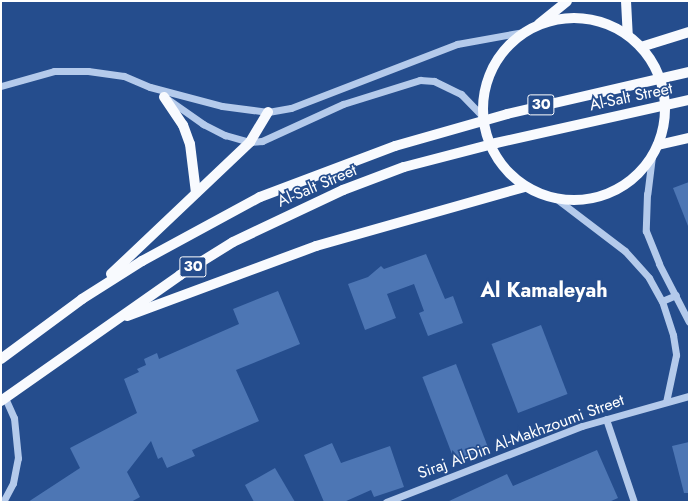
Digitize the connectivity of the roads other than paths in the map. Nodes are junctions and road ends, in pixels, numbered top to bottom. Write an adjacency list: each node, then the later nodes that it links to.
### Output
1 (567, 1): 3 (main road)
2 (626, 1): 6 (main road)
3 (538, 25): 4 (main road); 6 (main road)
4 (524, 32): 13 (street); 14 (main road)
5 (689, 32): 7 (main road)
6 (628, 35): 7 (main road)
7 (641, 47): 17 (main road)
8 (689, 72): 23 (main road, Al-Salt Street / 30)
9 (1, 86): 10 (street)
10 (150, 87): 11 (street); 13 (street)
11 (164, 97): 16 (street); 20 (main road)
12 (689, 100): 25 (main road, Al-Salt Street / 30)
13 (268, 112): 16 (main road)
14 (481, 115): 16 (street); 19 (main road)
15 (689, 138): 17 (main road)
16 (250, 142): 20 (main road)
17 (658, 145): 18 (main road)
18 (652, 156): 21 (main road); 22 (street)
19 (524, 187): 21 (main road); 25 (main road)
20 (196, 193): 23 (main road)
21 (558, 200): 24 (street)
22 (676, 295): 24 (street); 26 (street)
23 (82, 299): 27 (main road, Al-Salt Street / 30)
24 (662, 301): 30 (street)
25 (114, 320): 29 (main road, Al-Salt Street / 30)
26 (689, 322)
27 (1, 359)
28 (689, 396): 30 (street, Siraj Al-Din Al-Makhzoumi Street)
29 (3, 399): 33 (street)
30 (666, 402): 31 (street, Siraj Al-Din Al-Makhzoumi Street)
31 (606, 419): 32 (street, Siraj Al-Din Al-Makhzoumi Street); 35 (street)
32 (398, 500): 34 (street, Siraj Al-Din Al-Makhzoumi Street)
33 (3, 502)
34 (386, 502)
35 (634, 502)

